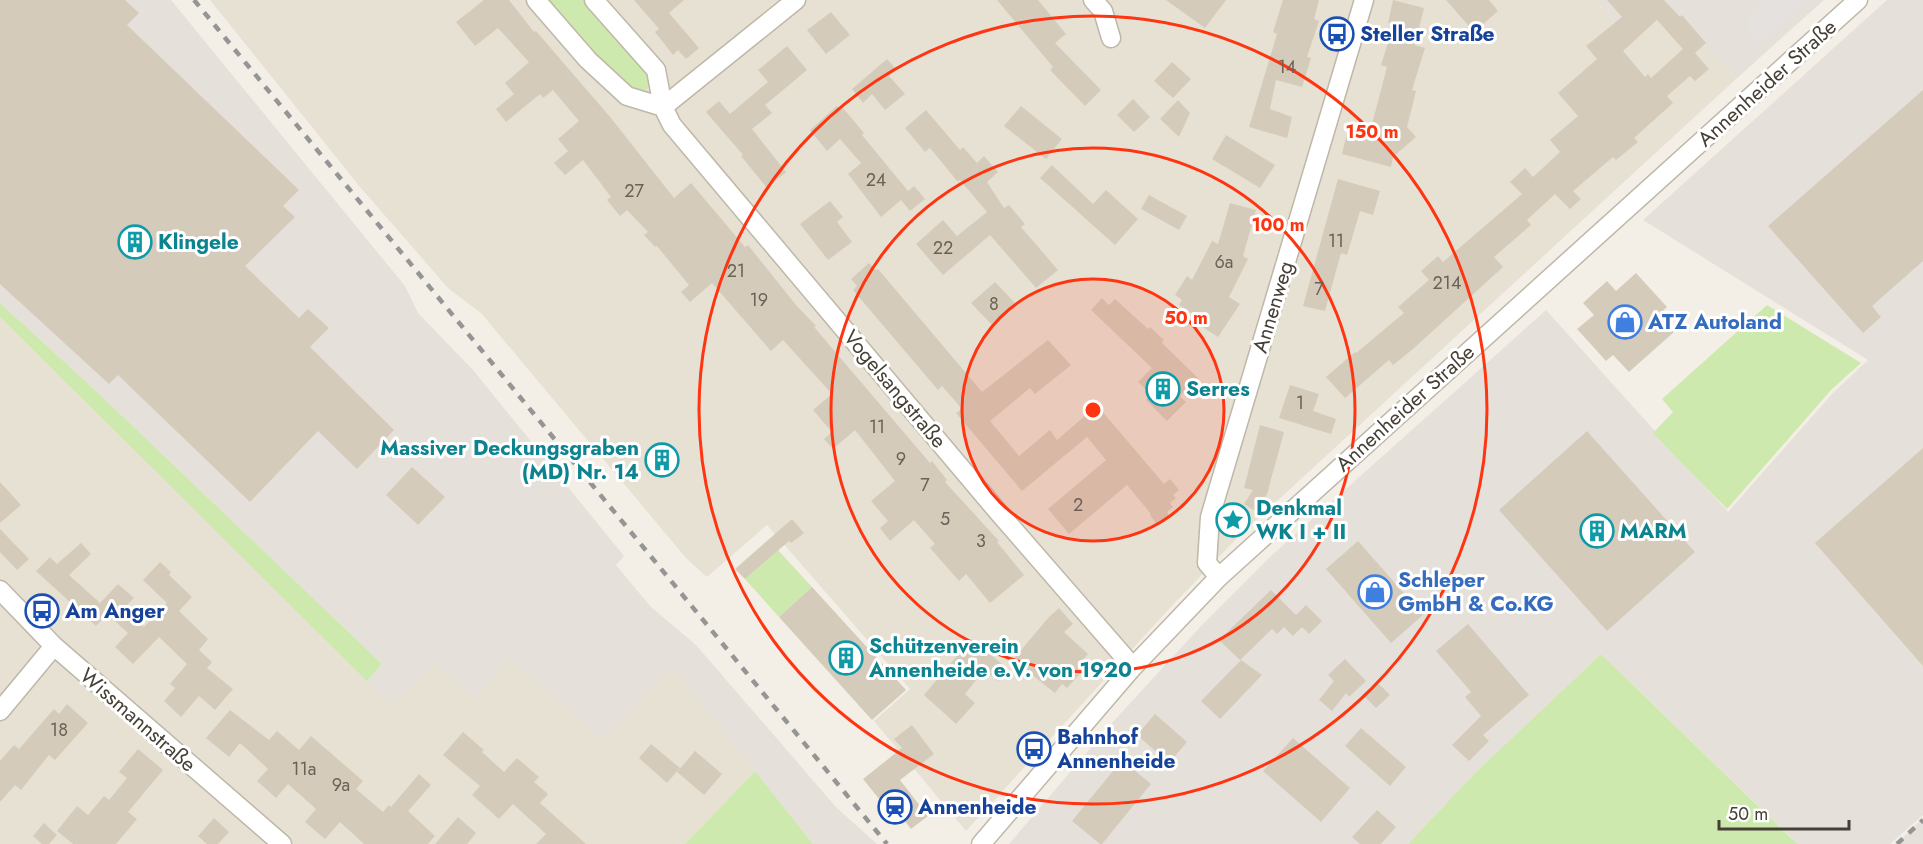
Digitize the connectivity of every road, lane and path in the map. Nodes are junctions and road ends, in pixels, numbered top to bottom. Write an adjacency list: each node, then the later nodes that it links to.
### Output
1 (536, 0): 8 (street)
2 (594, 0): 8 (street, Vogelsangstraße)
3 (796, 0): 8 (street)
4 (1093, 0): 7 (street)
5 (1364, 0): 9 (street, Annenweg)
6 (1858, 0): 9 (street, Annenheider Straße)
7 (1111, 38)
8 (663, 107): 12 (street, Vogelsangstraße)
9 (1219, 577): 12 (street, Annenheider Straße)
10 (0, 590): 11 (street, Wissmannstraße)
11 (54, 646): 13 (street); 14 (street, Wissmannstraße)
12 (1133, 667): 15 (street, Annenheider Straße)
13 (0, 711)
14 (282, 844)
15 (981, 844)

